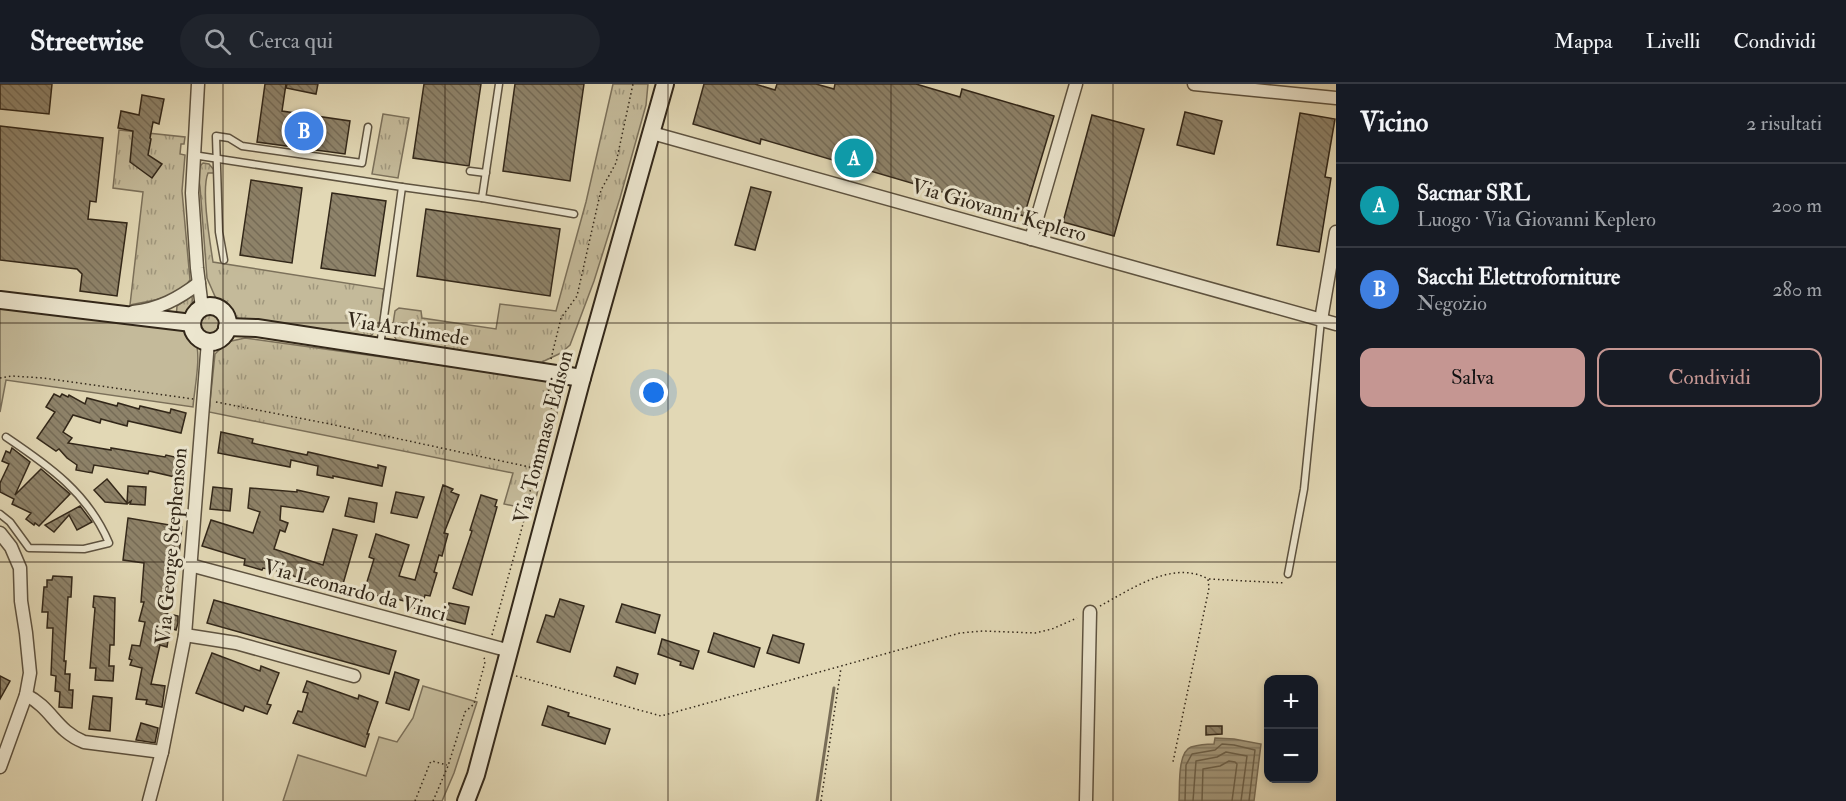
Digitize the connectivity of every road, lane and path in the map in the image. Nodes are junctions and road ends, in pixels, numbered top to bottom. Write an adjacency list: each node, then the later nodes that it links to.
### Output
1 (198, 84): 12 (street)
2 (499, 84): 15 (lane)
3 (633, 84): 32 (path)
4 (654, 84): 33 (street, Via Tommaso Edison)
5 (665, 84): 11 (street, Via Tommaso Edison)
6 (1076, 84): 20 (street)
7 (1194, 84): 8 (street)
8 (1282, 88): 9 (street)
9 (1336, 98)
10 (368, 127): 13 (lane)
11 (652, 133): 20 (street, Via Giovanni Keplero); 33 (street, Via Tommaso Edison)
12 (193, 155): 13 (lane); 22 (street)
13 (216, 158): 16 (lane); 21 (lane)
14 (470, 171): 15 (lane)
15 (486, 173): 17 (lane)
16 (402, 187): 17 (lane); 31 (lane)
17 (482, 198): 18 (lane)
18 (574, 214)
19 (1336, 232): 26 (street)
20 (1031, 239): 26 (street, Via Giovanni Keplero)
21 (224, 260)
22 (199, 283): 24 (street); 25 (street)
23 (0, 300): 25 (street)
24 (202, 308): 27 (street); 29 (street)
25 (118, 314): 27 (street)
26 (1321, 320): 28 (street, Via Giovanni Keplero); 41 (lane)
27 (192, 323): 30 (street)
28 (1336, 324)
29 (228, 327): 30 (street); 31 (street, Via Archimede)
30 (208, 341): 35 (street, Via George Stephenson)
31 (380, 347): 32 (street, Via Archimede)
32 (549, 373): 33 (street, Via Archimede); 37 (path)
33 (577, 377): 46 (street, Via Tommaso Edison)
34 (0, 378): 35 (path)
35 (204, 400): 37 (path); 40 (street, Via George Stephenson)
36 (6, 437): 38 (lane)
37 (535, 468): 45 (path)
38 (0, 514)
39 (0, 533): 50 (street)
40 (190, 565): 44 (street, Via George Stephenson); 45 (street, Via Leonardo da Vinci)
41 (1288, 574): 42 (path)
42 (1208, 579): 43 (path); 52 (path)
43 (1090, 612): 47 (path); 61 (street)
44 (185, 635): 49 (street); 51 (street, Via George Stephenson)
45 (482, 644): 46 (street, Via Leonardo da Vinci); 53 (path)
46 (505, 650): 48 (street, Via Tommaso Edison); 58 (street, Via Tommaso Edison)
47 (841, 666): 48 (path); 60 (path)
48 (505, 673): 59 (street, Via Tommaso Edison)
49 (354, 676)
50 (29, 697): 51 (street); 54 (street)
51 (162, 752): 55 (street, Via George Stephenson)
52 (1173, 762)
53 (448, 766): 56 (path); 57 (path)
54 (0, 767)
55 (150, 801)
56 (416, 801)
57 (434, 801)
58 (455, 801)
59 (465, 801)
60 (821, 801)
61 (1086, 801)

